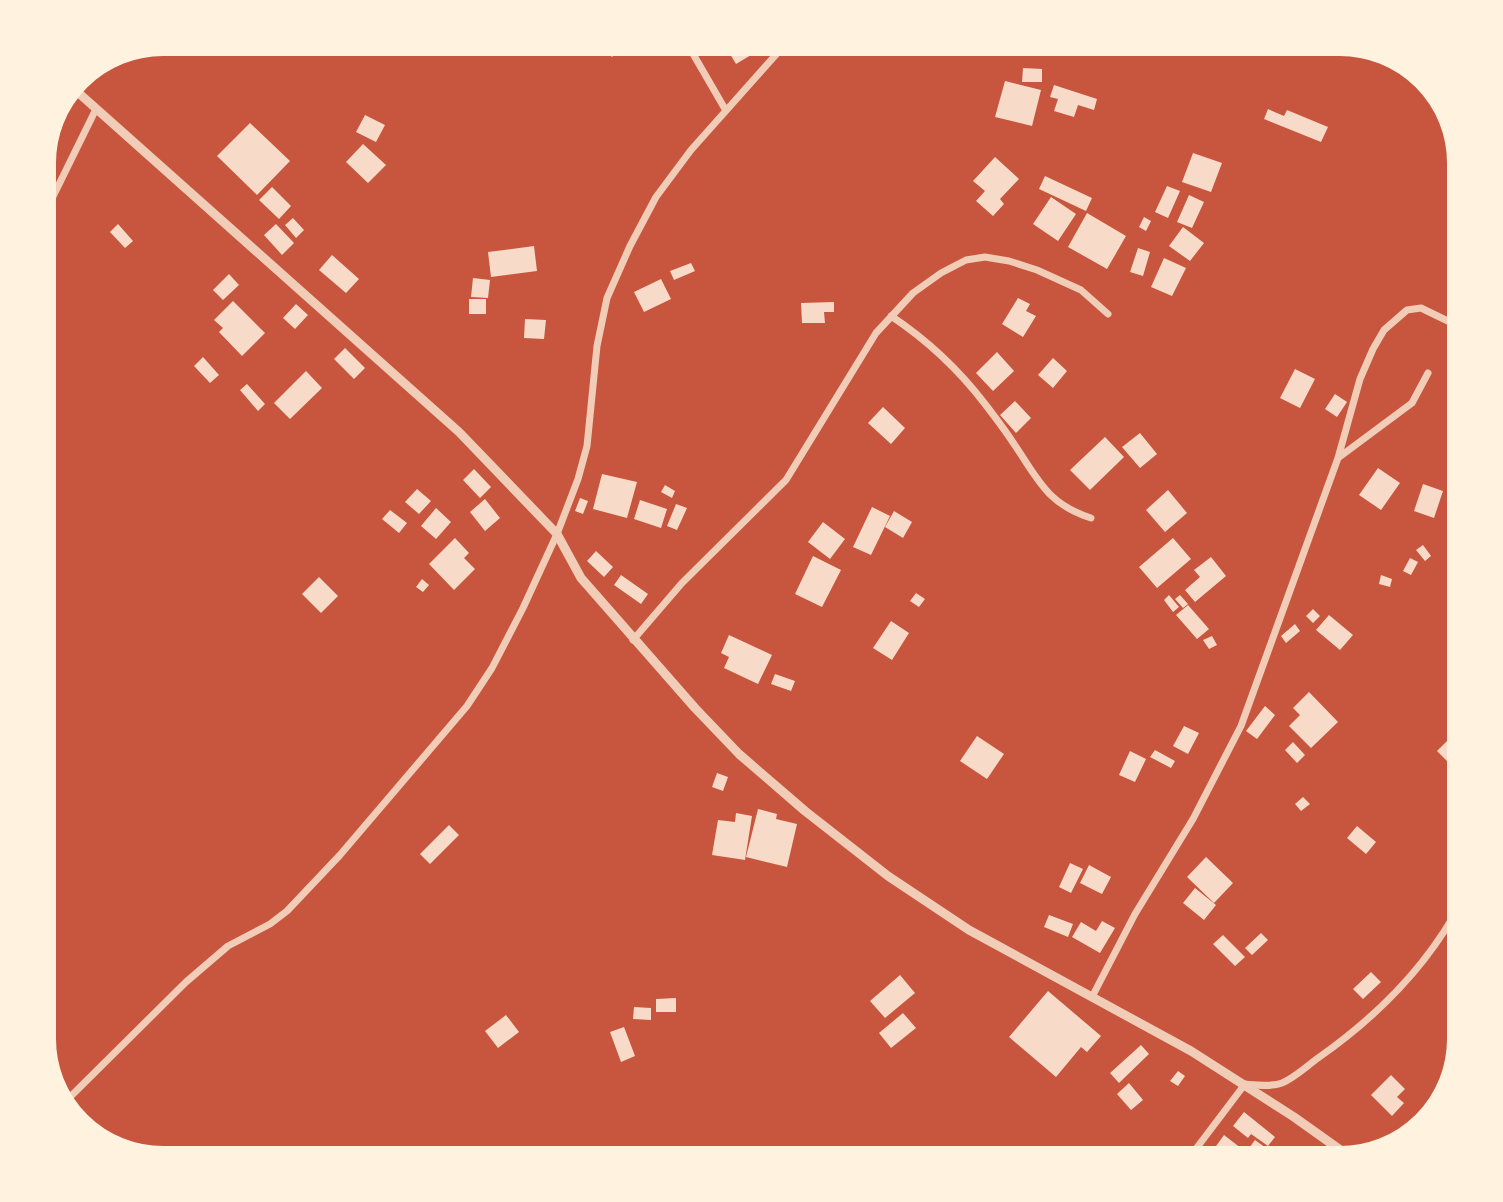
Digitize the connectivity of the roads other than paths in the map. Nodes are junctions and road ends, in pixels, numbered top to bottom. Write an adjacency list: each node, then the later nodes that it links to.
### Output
1 (693, 54): 5 (street)
2 (776, 54): 5 (street)
3 (79, 94): 4 (street)
4 (96, 109): 6 (street); 13 (street)
5 (725, 109): 13 (street)
6 (54, 195)
7 (1108, 314): 8 (street)
8 (891, 316): 12 (street); 14 (street)
9 (1449, 322): 11 (street)
10 (1428, 373): 11 (street)
11 (1338, 458): 16 (street)
12 (1091, 518)
13 (557, 534): 14 (street); 18 (street)
14 (633, 640): 16 (street)
15 (1449, 925): 17 (street)
16 (1092, 997): 17 (street)
17 (1245, 1084): 19 (street); 20 (street)
18 (71, 1096)
19 (1197, 1148)
20 (1337, 1148)

